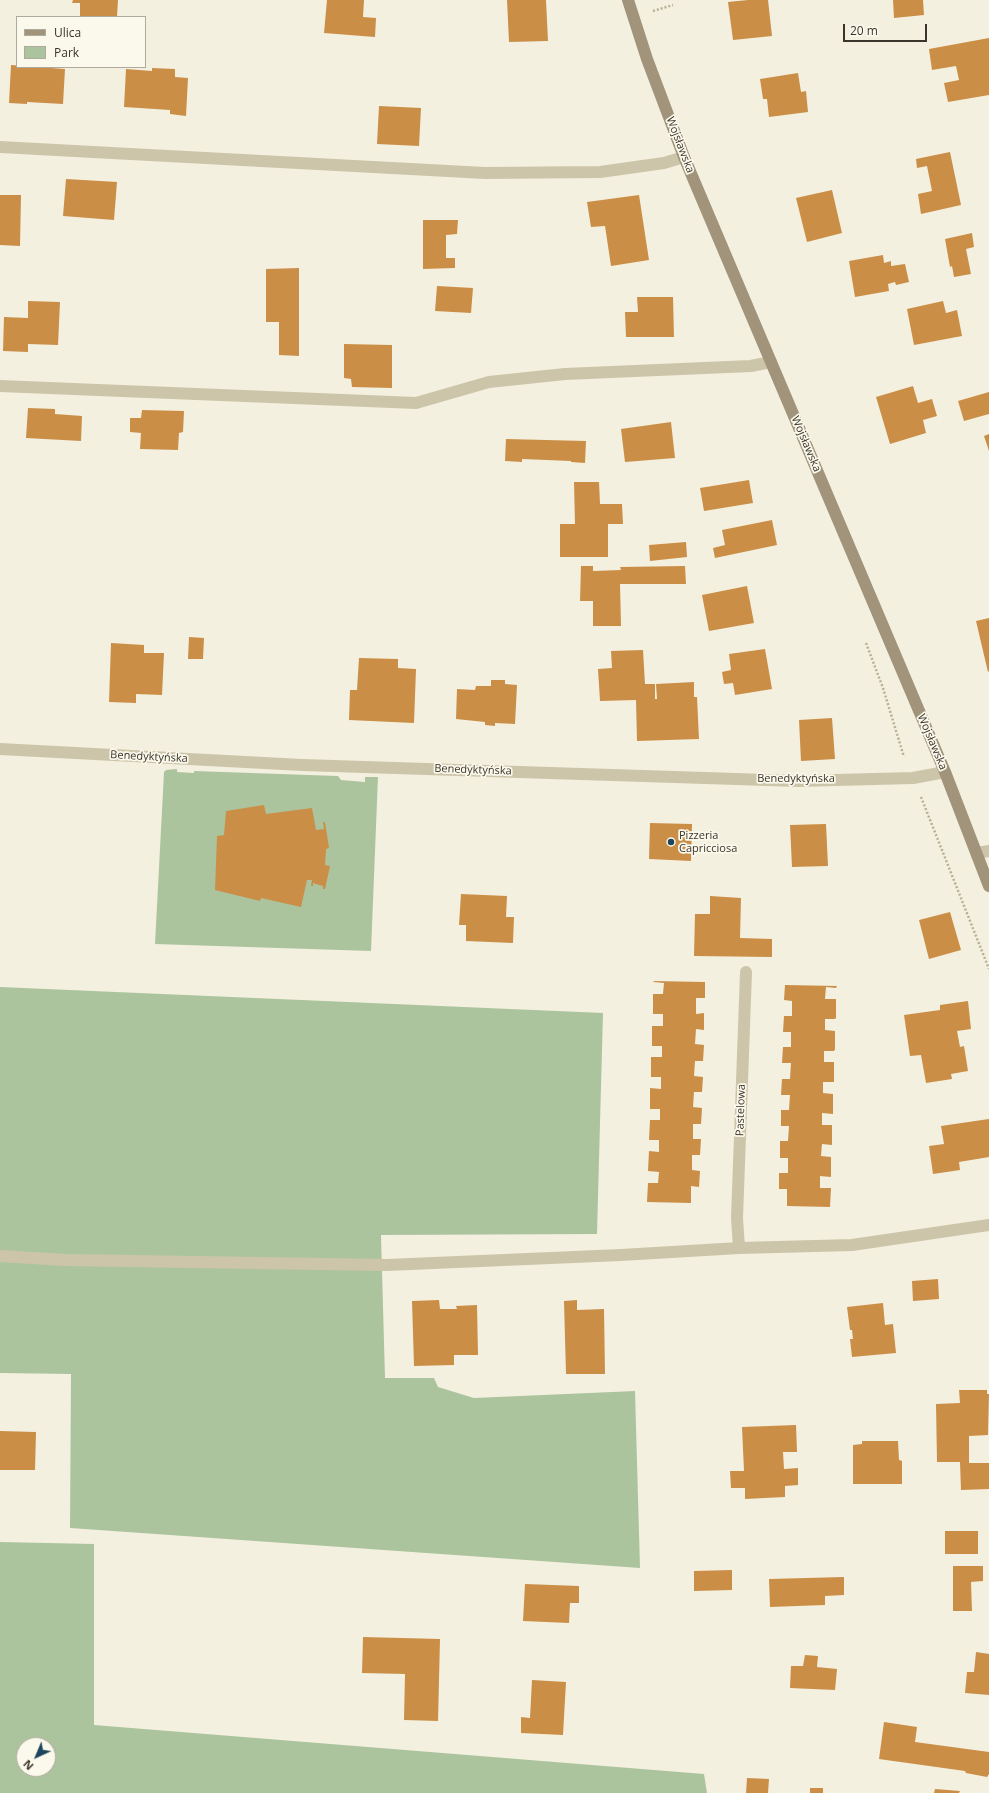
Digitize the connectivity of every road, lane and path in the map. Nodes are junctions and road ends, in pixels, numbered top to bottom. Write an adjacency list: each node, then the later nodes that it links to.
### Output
1 (628, 0): 5 (street, Wojsławska)
2 (673, 5): 3 (path)
3 (653, 12)
4 (0, 147): 5 (street)
5 (684, 157): 6 (street, Wojsławska)
6 (771, 362): 7 (street); 10 (street, Wojsławska)
7 (0, 386)
8 (864, 638): 11 (path)
9 (0, 749): 11 (street, Benedyktyńska)
10 (945, 772): 11 (street, Benedyktyńska); 13 (street, Wojsławska)
11 (913, 778): 15 (path)
12 (989, 851): 13 (street)
13 (977, 854): 14 (street, Wojsławska)
14 (989, 886)
15 (989, 969)
16 (746, 972): 18 (street, Pastelowa)
17 (989, 1225): 18 (street)
18 (739, 1248): 19 (street)
19 (0, 1256)

